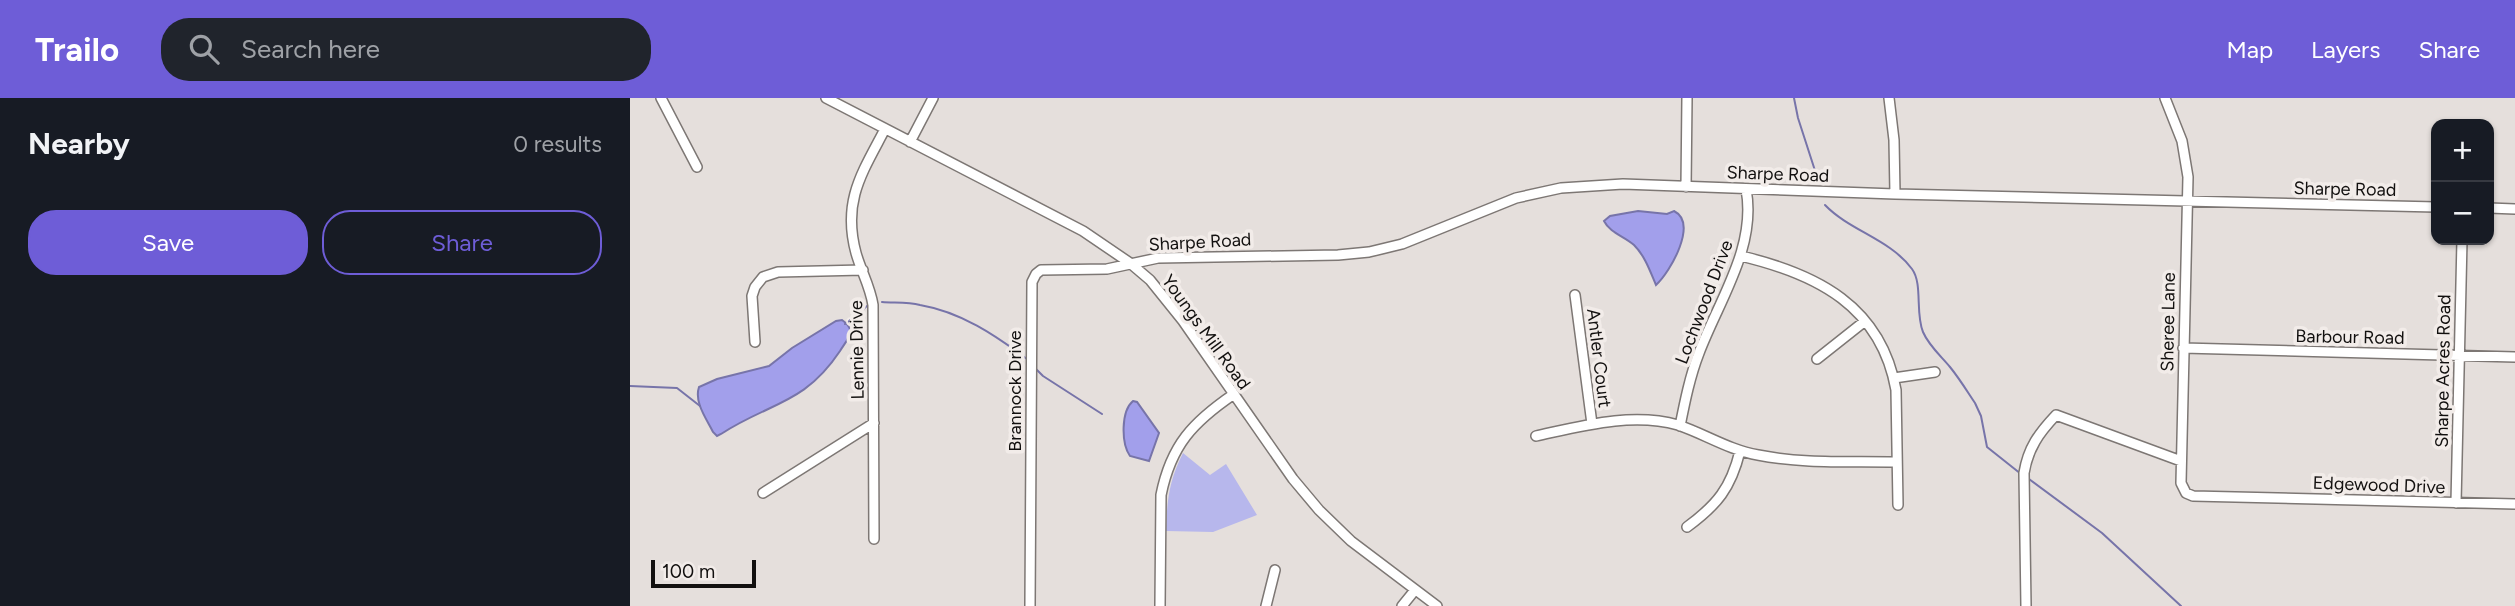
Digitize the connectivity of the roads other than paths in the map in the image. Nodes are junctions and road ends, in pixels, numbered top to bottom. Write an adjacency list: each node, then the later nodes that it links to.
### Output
1 (661, 98): 9 (street)
2 (827, 98): 7 (street, Youngs Mill Road)
3 (933, 98): 8 (street)
4 (1687, 98): 10 (street)
5 (1889, 98): 12 (street)
6 (2165, 98): 13 (street, Sheree Lane)
7 (885, 129): 8 (street, Youngs Mill Road); 20 (street, Lennie Drive)
8 (910, 142): 19 (street, Youngs Mill Road)
9 (697, 167)
10 (1686, 187): 11 (street, Sharpe Road); 19 (street, Sharpe Road)
11 (1746, 189): 12 (street, Sharpe Road); 18 (street, Lochwood Drive)
12 (1895, 194): 13 (street, Sharpe Road)
13 (2187, 201): 14 (street, Sharpe Road); 24 (street, Sheree Lane)
14 (2431, 207)
15 (2494, 208): 16 (street)
16 (2515, 209)
17 (2462, 245): 25 (street, Sharpe Acres Road)
18 (1741, 256): 22 (street); 33 (street, Lochwood Drive)
19 (1130, 263): 30 (street, Youngs Mill Road); 47 (street, Brannock Drive)
20 (863, 270): 23 (street); 31 (street, Lennie Drive)
21 (1575, 295): 32 (street, Antler Court)
22 (1865, 321): 27 (street); 29 (street)
23 (755, 342)
24 (2183, 348): 25 (street, Barbour Road); 36 (street, Sheree Lane)
25 (2459, 355): 26 (street, Barbour Road); 40 (street, Sharpe Acres Road)
26 (2515, 357)
27 (1817, 359)
28 (1935, 372): 29 (street)
29 (1894, 378): 37 (street)
30 (1234, 394): 46 (street, Youngs Mill Road); 48 (street)
31 (874, 423): 38 (street); 44 (street, Lennie Drive)
32 (1592, 424): 33 (street); 34 (street)
33 (1679, 426): 35 (street)
34 (1536, 436)
35 (1740, 451): 37 (street); 43 (street)
36 (2181, 461): 39 (street, Sheree Lane); 52 (street)
37 (1896, 462): 42 (street)
38 (763, 493)
39 (2242, 497): 40 (street, Edgewood Drive)
40 (2456, 503): 41 (street, Edgewood Drive)
41 (2515, 504)
42 (1898, 506)
43 (1687, 527)
44 (874, 539)
45 (1275, 570): 49 (street)
46 (1415, 590): 50 (street); 51 (street, Youngs Mill Road)
47 (1030, 606)
48 (1160, 606)
49 (1266, 606)
50 (1402, 606)
51 (1437, 606)
52 (2026, 606)

